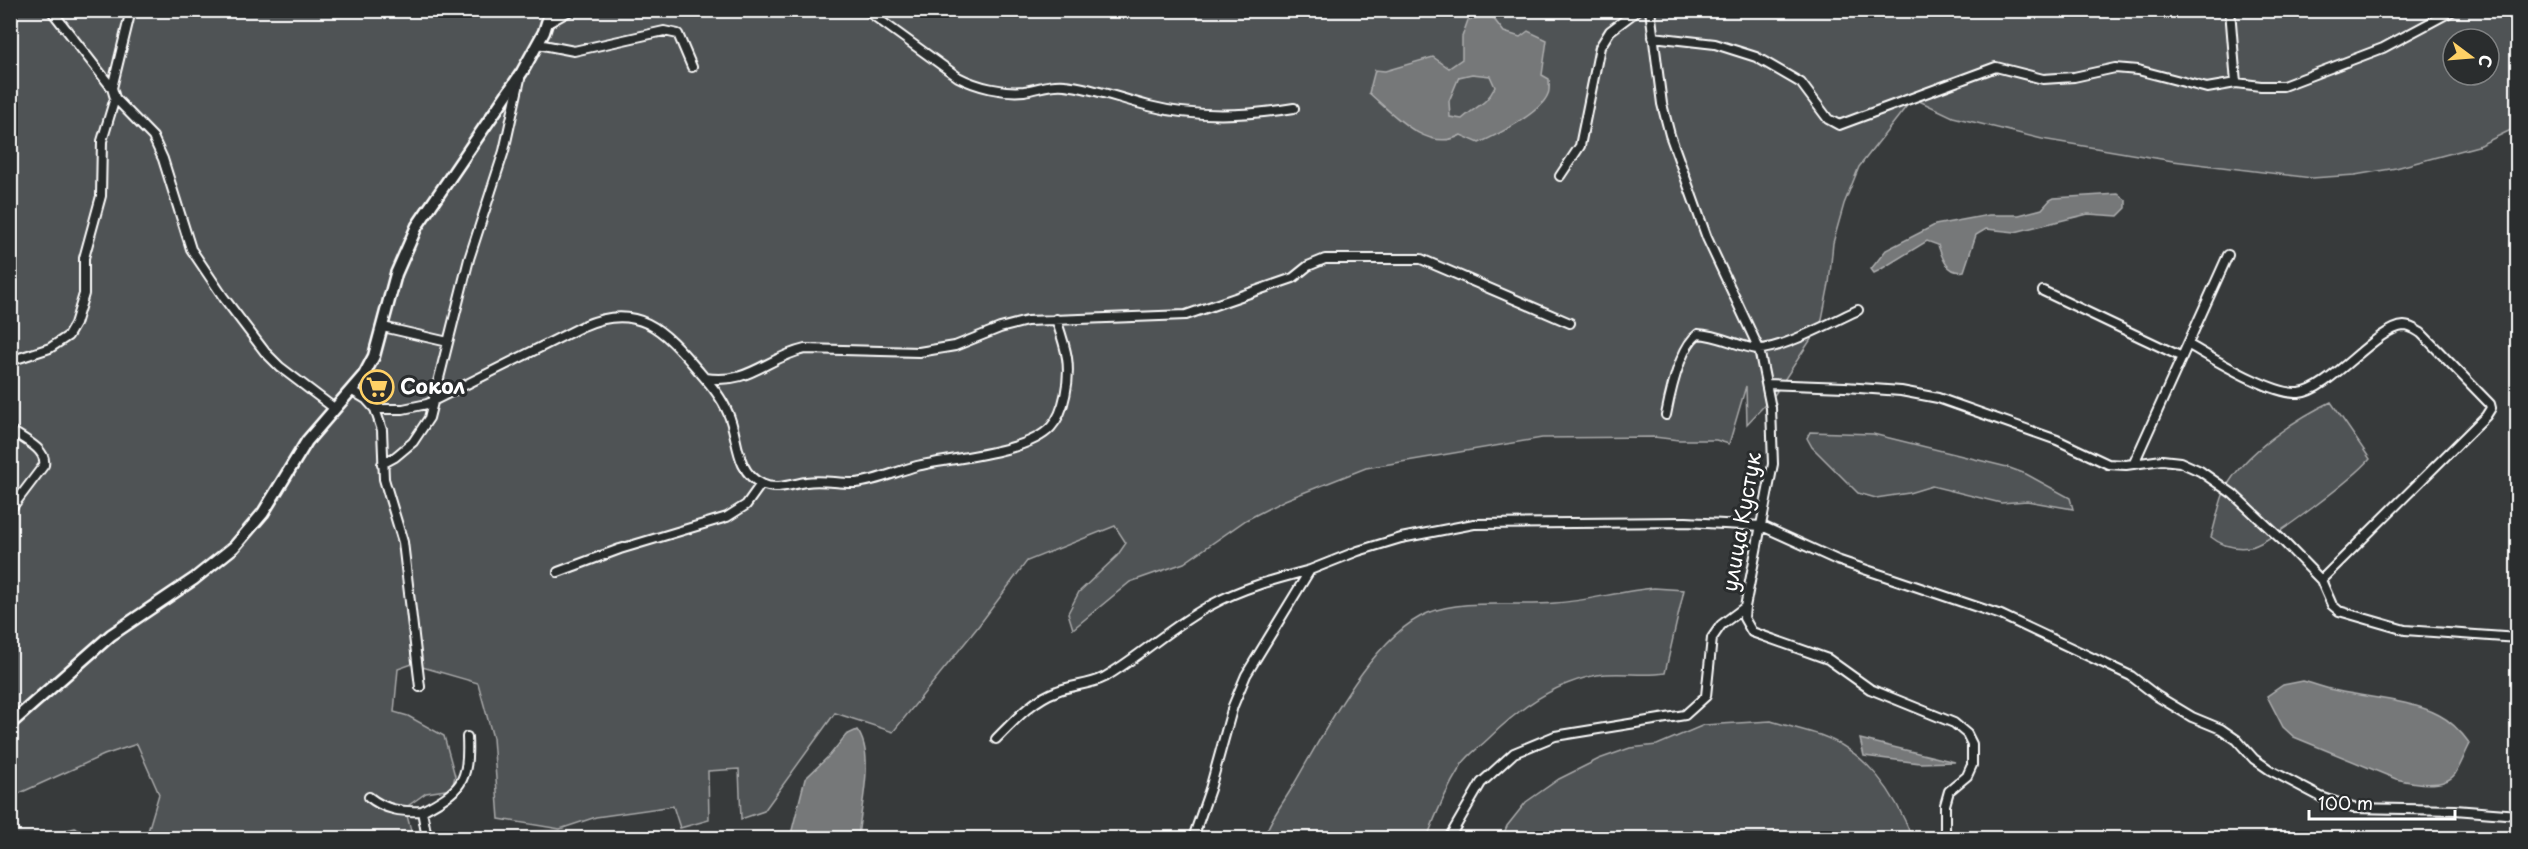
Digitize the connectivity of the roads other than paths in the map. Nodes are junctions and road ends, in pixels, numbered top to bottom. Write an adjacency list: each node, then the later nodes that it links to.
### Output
1 (51, 10): 16 (street)
2 (131, 10): 16 (street)
3 (551, 10): 10 (main road)
4 (571, 10): 10 (street)
5 (866, 10): 18 (street)
6 (1638, 10): 19 (street)
7 (1650, 10): 11 (street, улица Кустук)
8 (2230, 10): 15 (street)
9 (2454, 10): 15 (street)
10 (548, 23): 12 (main road)
11 (1653, 37): 15 (street); 28 (street, улица Кустук)
12 (538, 44): 13 (street); 14 (main road)
13 (692, 67)
14 (522, 72): 25 (main road); 26 (street)
15 (2236, 83)
16 (112, 88): 17 (street)
17 (115, 98): 30 (street); 35 (street)
18 (1294, 108)
19 (1560, 176)
20 (2228, 255): 27 (street)
21 (2043, 291): 29 (street)
22 (1858, 310): 28 (street)
23 (1056, 319): 24 (street); 31 (street); 41 (street)
24 (1570, 322)
25 (383, 327): 26 (street); 33 (main road)
26 (448, 342): 34 (street)
27 (2189, 345): 29 (street); 46 (street)
28 (1759, 349): 32 (street, улица Кустук); 37 (street)
29 (2182, 357): 39 (street)
30 (10, 361)
31 (705, 378): 34 (street); 41 (street)
32 (1767, 384): 39 (street); 43 (street, улица Кустук)
33 (351, 390): 35 (main road); 36 (street)
34 (435, 401): 36 (street); 40 (street)
35 (334, 408): 50 (main road)
36 (375, 410): 40 (street)
37 (1666, 415)
38 (10, 430): 42 (street)
39 (2134, 463): 46 (street)
40 (382, 464): 49 (street)
41 (761, 484): 45 (street)
42 (10, 510)
43 (1762, 526): 44 (street); 47 (street, улица Кустук); 55 (street)
44 (1310, 570): 52 (street); 57 (street)
45 (558, 572)
46 (2321, 580): 48 (street)
47 (1745, 607): 58 (street, улица Кустук); 59 (street)
48 (2517, 638)
49 (420, 687)
50 (10, 724)
51 (467, 737): 54 (street)
52 (996, 739)
53 (369, 797): 54 (street)
54 (422, 811): 56 (street)
55 (2517, 815)
56 (427, 838)
57 (1193, 838)
58 (1449, 838)
59 (1945, 838)

